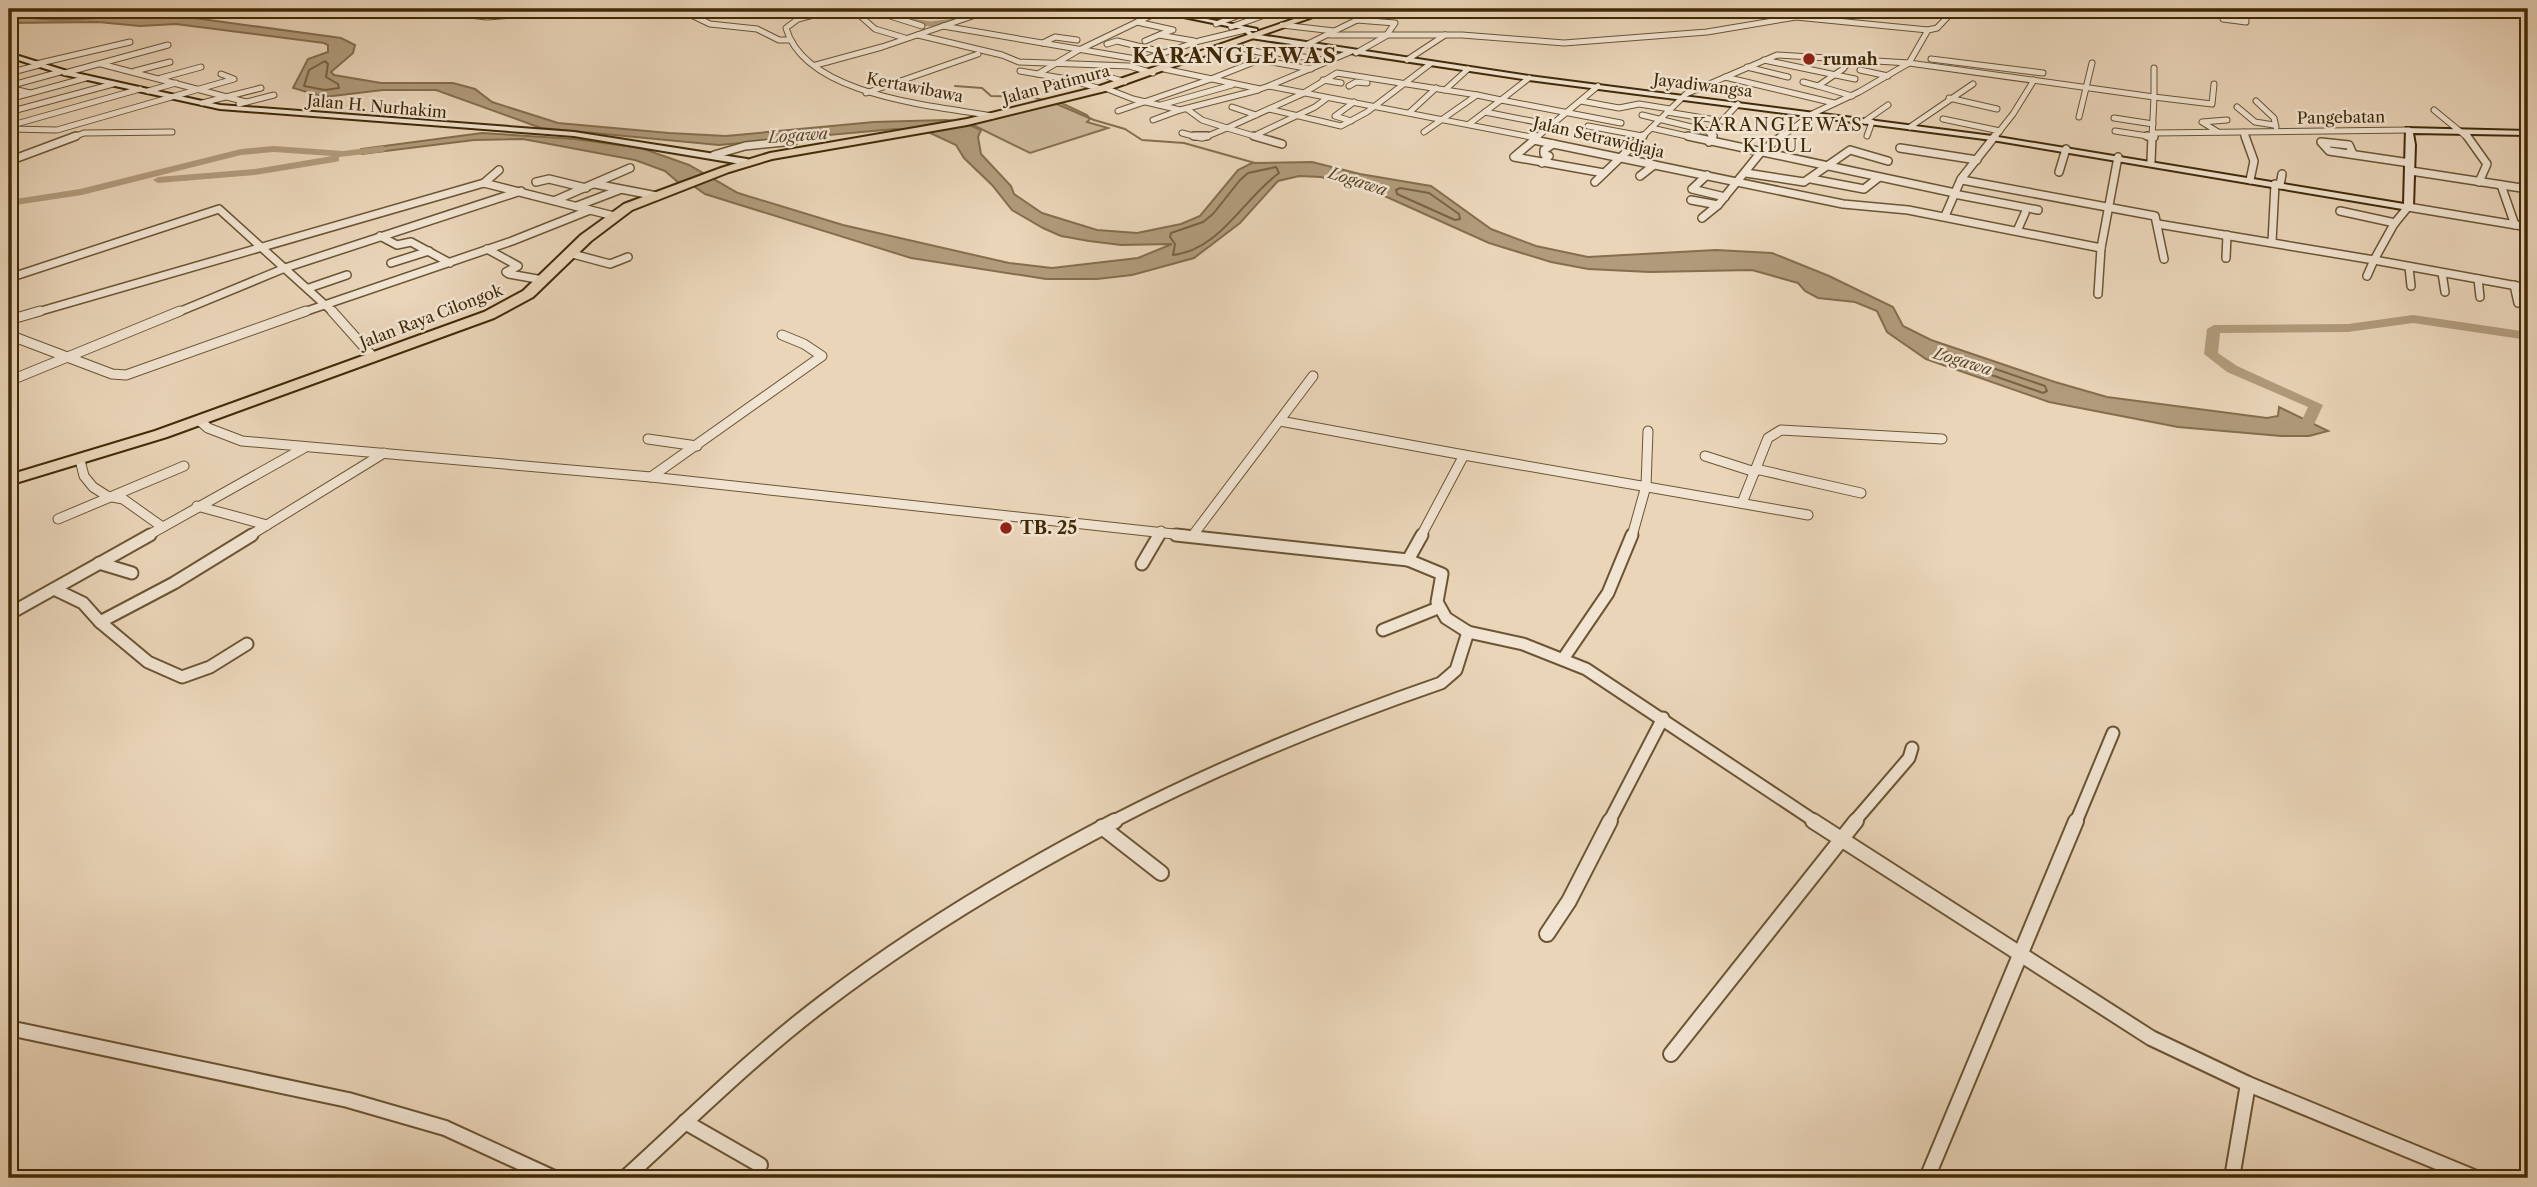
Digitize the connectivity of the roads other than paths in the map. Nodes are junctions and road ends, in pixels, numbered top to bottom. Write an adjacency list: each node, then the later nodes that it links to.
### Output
1 (416, 9): 22 (street)
2 (495, 9): 22 (street)
3 (597, 9): 21 (street)
4 (617, 9): 46 (street)
5 (836, 9): 46 (street)
6 (848, 9): 44 (street)
7 (868, 9): 31 (street)
8 (986, 9): 32 (street)
9 (1148, 9): 19 (street, Jayadiwangsa)
10 (1255, 9): 29 (street)
11 (1262, 9): 20 (street)
12 (1281, 9): 20 (street)
13 (1328, 9): 24 (highway, Jalan Patimura)
14 (1354, 9): 18 (street)
15 (1955, 9): 34 (street)
16 (2221, 9): 17 (street)
17 (2245, 9)
18 (1372, 10): 25 (street)
19 (1160, 11): 26 (street); 29 (street, Jayadiwangsa)
20 (1275, 11): 24 (street); 33 (street)
21 (503, 14): 23 (street); 27 (street)
22 (470, 15): 23 (street)
23 (484, 17): 28 (street)
24 (1305, 17): 30 (highway, Jalan Patimura)
25 (1357, 20): 35 (street); 41 (street)
26 (1138, 22): 38 (street); 43 (street)
27 (479, 23)
28 (465, 24)
29 (1216, 24): 33 (street, Jayadiwangsa)
30 (1282, 25): 35 (street); 36 (highway, Jalan Patimura)
31 (922, 26)
32 (943, 26): 37 (street); 52 (street)
33 (1231, 27): 36 (street, Jayadiwangsa)
34 (1928, 30): 42 (street); 71 (street)
35 (1337, 32): 39 (street)
36 (1247, 33): 50 (street); 55 (street, Jayadiwangsa); 59 (highway, Jalan Patimura)
37 (918, 35): 44 (street); 57 (street)
38 (1159, 35): 49 (street); 50 (street)
39 (1330, 35): 40 (street); 45 (street)
40 (1347, 35): 41 (street); 51 (street)
41 (1388, 35): 42 (street); 65 (street)
42 (1445, 35): 77 (street)
43 (1108, 36): 48 (street); 53 (street)
44 (908, 38): 85 (street)
45 (1320, 38): 51 (street); 55 (street)
46 (790, 40): 85 (street, Kertawibawa)
47 (966, 41): 57 (street)
48 (1132, 41)
49 (1145, 41)
50 (1197, 41): 61 (street)
51 (1343, 42): 63 (street)
52 (1043, 43): 53 (street); 62 (street)
53 (1093, 43): 62 (street)
54 (1107, 44): 66 (street)
55 (1303, 44): 63 (street, Jayadiwangsa); 68 (street)
56 (168, 45): 83 (street)
57 (956, 45): 64 (street)
58 (993, 45): 64 (street)
59 (1228, 45): 67 (highway, Jalan Patimura); 68 (street)
60 (138, 46): 82 (street)
61 (1182, 47): 66 (street); 67 (street)
62 (1083, 48): 73 (street); 80 (street)
63 (1333, 49): 65 (street, Jayadiwangsa)
64 (978, 52): 80 (street); 140 (street)
65 (1353, 52): 76 (street); 77 (street, Jayadiwangsa)
66 (1165, 53): 73 (street)
67 (1205, 54): 90 (highway, Jalan Patimura)
68 (1275, 54): 74 (street); 76 (street)
69 (55, 56): 82 (street)
70 (11, 57): 82 (street, Jalan H. Nurhakim)
71 (1914, 57): 81 (street); 113 (street)
72 (1851, 59): 75 (street); 81 (street); 102 (street)
73 (1142, 60): 86 (street)
74 (1259, 60): 92 (street); 110 (street)
75 (1764, 60): 88 (street); 102 (street)
76 (1330, 61): 92 (street)
77 (1407, 61): 84 (street, Jayadiwangsa)
78 (170, 62): 95 (street)
79 (2092, 62): 132 (street)
80 (1055, 63): 86 (street); 100 (street)
81 (1909, 63): 104 (street); 113 (street)
82 (35, 64): 96 (street); 97 (street, Jalan H. Nurhakim)
83 (101, 64): 95 (street); 97 (street)
84 (1430, 64): 91 (street, Jayadiwangsa); 119 (street)
85 (816, 65): 140 (street, Kertawibawa)
86 (1129, 66): 98 (street)
87 (201, 67): 108 (street)
88 (1747, 67): 105 (street); 106 (street)
89 (2154, 68): 149 (street)
90 (1164, 69): 98 (highway, Jalan Patimura); 110 (street)
91 (1468, 69): 109 (street, Jayadiwangsa); 137 (street)
92 (1310, 70): 101 (street); 123 (street)
93 (1860, 70): 104 (street)
94 (1020, 71): 100 (street)
95 (132, 72): 108 (street)
96 (9, 73)
97 (63, 73): 107 (street, Jalan H. Nurhakim); 127 (street)
98 (1153, 73): 114 (highway, Jalan Patimura)
99 (221, 74): 136 (street)
100 (1038, 74): 133 (street)
101 (1332, 75): 112 (street); 119 (street)
102 (1835, 75): 111 (street); 126 (street)
103 (1106, 76): 114 (street)
104 (1888, 76): 147 (street)
105 (1725, 77): 146 (street); 162 (street)
106 (1788, 77)
107 (86, 78): 116 (street, Jalan H. Nurhakim); 138 (street)
108 (161, 78): 117 (street)
109 (1529, 78): 125 (street, Jayadiwangsa); 155 (street)
110 (1211, 79): 120 (street); 156 (street)
111 (1854, 79)
112 (1323, 80): 118 (street); 142 (street)
113 (2037, 80): 132 (street); 207 (street)
114 (1125, 82): 133 (highway, Jalan Patimura)
115 (1803, 82): 126 (street)
116 (113, 83): 135 (street, Jalan H. Nurhakim); 154 (street)
117 (176, 83): 135 (street); 136 (street)
118 (1341, 83)
119 (1404, 83): 130 (street); 131 (street)
120 (1236, 84): 134 (street); 164 (street)
121 (1973, 84): 152 (street)
122 (2214, 84): 150 (street)
123 (1269, 86): 134 (street); 142 (street, Jalan Setrawidjaja)
124 (1349, 86): 130 (street)
125 (1598, 86): 146 (street, Jayadiwangsa); 157 (street)
126 (1818, 86): 147 (street)
127 (9, 87): 138 (street)
128 (229, 87): 139 (street)
129 (261, 88): 148 (street)
130 (1397, 88): 167 (street)
131 (1436, 88): 137 (street); 179 (street)
132 (2087, 88): 149 (street); 188 (street)
133 (1103, 89): 156 (street); 186 (highway, Jalan Patimura)
134 (1260, 89): 173 (street)
135 (144, 90): 145 (street, Jalan H. Nurhakim); 166 (street)
136 (192, 90): 139 (street); 145 (street)
137 (1445, 90): 144 (street)
138 (31, 93): 153 (street); 154 (street)
139 (208, 93): 148 (street)
140 (866, 93): 186 (street, Kertawibawa)
141 (2178, 93): 150 (street)
142 (1302, 94): 151 (street, Jalan Setrawidjaja); 171 (street)
143 (274, 95): 158 (street)
144 (1477, 95): 155 (street); 189 (street)
145 (170, 96): 160 (street, Jalan H. Nurhakim); 178 (street)
146 (1683, 96): 163 (street, Jayadiwangsa); 176 (street)
147 (1852, 96): 162 (street)
148 (225, 97): 158 (street); 160 (street)
149 (2154, 97): 150 (street); 208 (street)
150 (2214, 97)
151 (1327, 98): 161 (street, Jalan Setrawidjaja); 187 (street)
152 (1950, 98): 172 (street); 201 (street)
153 (9, 99)
154 (57, 99): 166 (street); 177 (street)
155 (1501, 100): 180 (street); 181 (street)
156 (1142, 101): 164 (street); 175 (street)
157 (1581, 101): 176 (street); 181 (street)
158 (246, 102): 168 (street)
159 (2256, 102): 196 (street)
160 (202, 103): 168 (street, Jalan H. Nurhakim)
161 (1354, 103): 167 (street, Jalan Setrawidjaja); 194 (street)
162 (1834, 103): 182 (street)
163 (1738, 104): 176 (street); 182 (street, Jayadiwangsa)
164 (1161, 105): 173 (street)
165 (1888, 105): 195 (street)
166 (83, 106): 178 (street); 202 (street)
167 (1374, 106): 179 (street, Jalan Setrawidjaja); 194 (street)
168 (227, 107): 228 (street, Jalan H. Nurhakim)
169 (1232, 107): 184 (street)
170 (2237, 107): 196 (street)
171 (1269, 109): 184 (street); 187 (street)
172 (1997, 109)
173 (1183, 110): 193 (street); 203 (street)
174 (2434, 110): 206 (street)
175 (1118, 111)
176 (1668, 111): 190 (street)
177 (9, 112)
178 (116, 112): 202 (street)
179 (1410, 112): 189 (street, Jalan Setrawidjaja)
180 (1485, 112): 198 (street); 199 (street)
181 (1566, 113): 197 (street); 199 (street)
182 (1812, 114): 195 (street, Jayadiwangsa); 226 (street)
183 (2210, 114): 212 (street)
184 (1256, 115): 203 (street)
185 (1642, 115): 190 (street)
186 (993, 116): 191 (highway, Jalan Patimura)
187 (1297, 116): 194 (street); 216 (street)
188 (2079, 117)
189 (1443, 118): 198 (street, Jalan Setrawidjaja); 211 (street)
190 (1661, 118): 204 (street); 222 (street)
191 (981, 119): 234 (highway, Jalan Raya Cilongok)
192 (1943, 119): 207 (street)
193 (1153, 120)
194 (1351, 121)
195 (1868, 121): 201 (street, Jayadiwangsa); 218 (street)
196 (2274, 122): 209 (street)
197 (1621, 123)
198 (1469, 124): 219 (street, Jalan Setrawidjaja)
199 (1552, 125): 219 (street)
200 (1588, 126): 217 (street)
201 (1910, 127): 220 (street, Jayadiwangsa)
202 (9, 128)
203 (1227, 128): 214 (street); 216 (street)
204 (1651, 128): 217 (street); 222 (street)
205 (2409, 130): 206 (street, Pangebatan); 209 (street, Pangebatan); 239 (street)
206 (2463, 130): 215 (street, Pangebatan); 256 (street)
207 (2000, 131): 220 (street)
208 (2153, 131): 208 (street); 212 (street, Pangebatan); 235 (street)
209 (2281, 131): 213 (street, Pangebatan)
210 (172, 132): 232 (street)
211 (1424, 132)
212 (2218, 132): 213 (street, Pangebatan)
213 (2243, 132): 251 (street)
214 (1182, 133)
215 (2528, 133)
216 (1258, 134): 223 (street)
217 (1642, 136): 230 (street)
218 (1867, 136)
219 (1536, 138): 224 (street, Jalan Setrawidjaja); 236 (street)
220 (1992, 138): 225 (street, Jayadiwangsa); 231 (street)
221 (794, 141): 228 (street)
222 (1709, 142): 226 (street)
223 (1282, 144)
224 (1553, 144): 230 (street, Jalan Setrawidjaja); 236 (street)
225 (2066, 149): 229 (street, Jayadiwangsa); 242 (street)
226 (1761, 152): 238 (street); 244 (street)
227 (2353, 154): 239 (street)
228 (714, 155): 234 (street, Jalan H. Nurhakim)
229 (2118, 157): 235 (street, Jayadiwangsa); 273 (street)
230 (1619, 158): 237 (street, Jalan Setrawidjaja); 243 (street)
231 (1977, 160): 233 (street); 250 (street)
232 (9, 161)
233 (1888, 161): 238 (street); 248 (street)
234 (747, 162): 265 (highway, Jalan Raya Cilongok)
235 (2151, 162): 251 (street, Jayadiwangsa)
236 (1542, 163): 243 (street)
237 (1654, 165): 246 (street, Jalan Setrawidjaja); 247 (street)
238 (1826, 166): 248 (street); 249 (street)
239 (2411, 167): 256 (street); 274 (street)
240 (629, 168): 258 (street)
241 (499, 170): 257 (street)
242 (2059, 172)
243 (1604, 173): 253 (street)
244 (1746, 173): 249 (street); 254 (street)
245 (2282, 174): 259 (street)
246 (1707, 175): 254 (street, Jalan Setrawidjaja); 268 (street)
247 (1640, 176)
248 (1876, 177): 255 (street); 266 (street)
249 (1811, 179): 255 (street)
250 (1962, 180): 266 (street); 273 (street)
251 (2250, 180): 259 (street, Jayadiwangsa)
252 (536, 182): 261 (street)
253 (1595, 182)
254 (1739, 182): 267 (street, Jalan Setrawidjaja); 268 (street)
255 (1824, 182): 267 (street)
256 (2479, 182): 260 (street)
257 (484, 183): 264 (street); 292 (street)
258 (595, 184): 261 (street); 262 (street)
259 (2278, 185): 274 (street, Jayadiwangsa); 291 (street)
260 (2501, 185): 263 (street); 286 (street)
261 (586, 188): 269 (street)
262 (622, 189): 265 (street); 272 (street)
263 (2528, 189)
264 (521, 191): 269 (street); 290 (street)
265 (664, 193): 279 (highway, Jalan Raya Cilongok)
266 (1955, 193): 276 (street); 280 (street)
267 (1807, 196): 280 (street, Jalan Setrawidjaja)
268 (1725, 197): 271 (street)
269 (556, 200): 272 (street)
270 (1691, 200): 271 (street)
271 (1718, 205): 282 (street)
272 (578, 206): 275 (street)
273 (2108, 207): 285 (street); 293 (street)
274 (2408, 207): 284 (street); 286 (street)
275 (590, 210): 279 (street); 283 (street)
276 (2038, 210)
277 (2340, 211): 284 (street)
278 (2025, 213): 288 (street)
279 (614, 216): 296 (highway, Jalan Raya Cilongok)
280 (1945, 216): 288 (street, Jalan Setrawidjaja)
281 (547, 218): 283 (street)
282 (1702, 218)
283 (559, 223): 294 (street)
284 (2395, 223): 300 (street)
285 (2158, 224): 289 (street); 299 (street)
286 (2515, 225): 287 (street)
287 (2528, 227)
288 (2017, 231): 293 (street, Jalan Setrawidjaja)
289 (2227, 235): 291 (street); 298 (street)
290 (380, 236): 295 (street); 304 (street)
291 (2272, 242): 300 (street)
292 (264, 248): 304 (street); 308 (street); 320 (street)
293 (2101, 248): 316 (street)
294 (487, 249): 301 (street); 310 (street)
295 (429, 251): 301 (street); 302 (street)
296 (569, 253): 297 (street); 310 (highway, Jalan Raya Cilongok)
297 (628, 257)
298 (2226, 258)
299 (2164, 259)
300 (2374, 260): 303 (street); 307 (street)
301 (450, 262): 319 (street)
302 (391, 263)
303 (2409, 267): 305 (street); 312 (street)
304 (285, 268): 314 (street); 323 (street)
305 (2442, 273): 309 (street); 315 (street)
306 (347, 275): 314 (street)
307 (2367, 275)
308 (9, 278)
309 (2478, 279): 311 (street); 317 (street)
310 (542, 280): 324 (highway, Jalan Raya Cilongok)
311 (2514, 285): 313 (street); 318 (street)
312 (2411, 286)
313 (2528, 288)
314 (309, 289): 319 (street)
315 (2445, 292)
316 (2098, 294)
317 (2480, 297)
318 (2518, 303)
319 (326, 304): 323 (street); 324 (street)
320 (9, 320)
321 (9, 335): 323 (street)
322 (782, 335): 332 (street)
323 (66, 356): 326 (street)
324 (373, 357): 327 (highway, Jalan Raya Cilongok)
325 (1313, 376): 328 (street)
326 (9, 381)
327 (200, 421): 333 (street); 337 (highway, Jalan Raya Cilongok)
328 (1280, 421): 335 (street); 352 (street)
329 (1648, 431): 342 (street)
330 (648, 439): 332 (street)
331 (1942, 439): 339 (street)
332 (697, 446): 340 (street)
333 (304, 448): 334 (street); 346 (street)
334 (384, 453): 340 (street); 349 (street)
335 (1464, 455): 342 (street); 353 (street)
336 (1705, 456): 339 (street)
337 (80, 460): 341 (highway, Jalan Raya Cilongok); 344 (street)
338 (184, 466): 344 (street)
339 (1755, 470): 343 (street); 345 (street)
340 (651, 477): 351 (street)
341 (9, 480)
342 (1646, 486): 345 (street); 364 (street)
343 (1861, 493)
344 (111, 497): 348 (street); 350 (street)
345 (1742, 503): 347 (street)
346 (197, 506): 349 (street); 350 (street)
347 (1808, 515)
348 (58, 519)
349 (267, 525): 360 (street)
350 (161, 526): 354 (street)
351 (1161, 531): 352 (street); 355 (street)
352 (1193, 535): 353 (street)
353 (1408, 560): 358 (street)
354 (99, 563): 356 (street); 357 (street)
355 (1143, 564)
356 (132, 573)
357 (54, 589): 359 (street); 360 (street)
358 (1438, 608): 361 (street); 362 (street)
359 (9, 614)
360 (100, 622): 363 (street)
361 (1383, 630)
362 (1468, 632): 364 (street); 368 (street)
363 (247, 644)
364 (1563, 659): 365 (street)
365 (1663, 718): 369 (street); 371 (street)
366 (2113, 733): 372 (street)
367 (1912, 748): 369 (street)
368 (1102, 827): 370 (street); 376 (street)
369 (1840, 839): 372 (street); 374 (street)
370 (1161, 873)
371 (1547, 934)
372 (2021, 956): 375 (street); 380 (street)
373 (9, 1028): 378 (street)
374 (1671, 1054)
375 (2248, 1084): 381 (street); 382 (street)
376 (685, 1122): 377 (street); 379 (street)
377 (760, 1165)
378 (554, 1178)
379 (625, 1178)
380 (1927, 1178)
381 (2232, 1178)
382 (2476, 1178)

